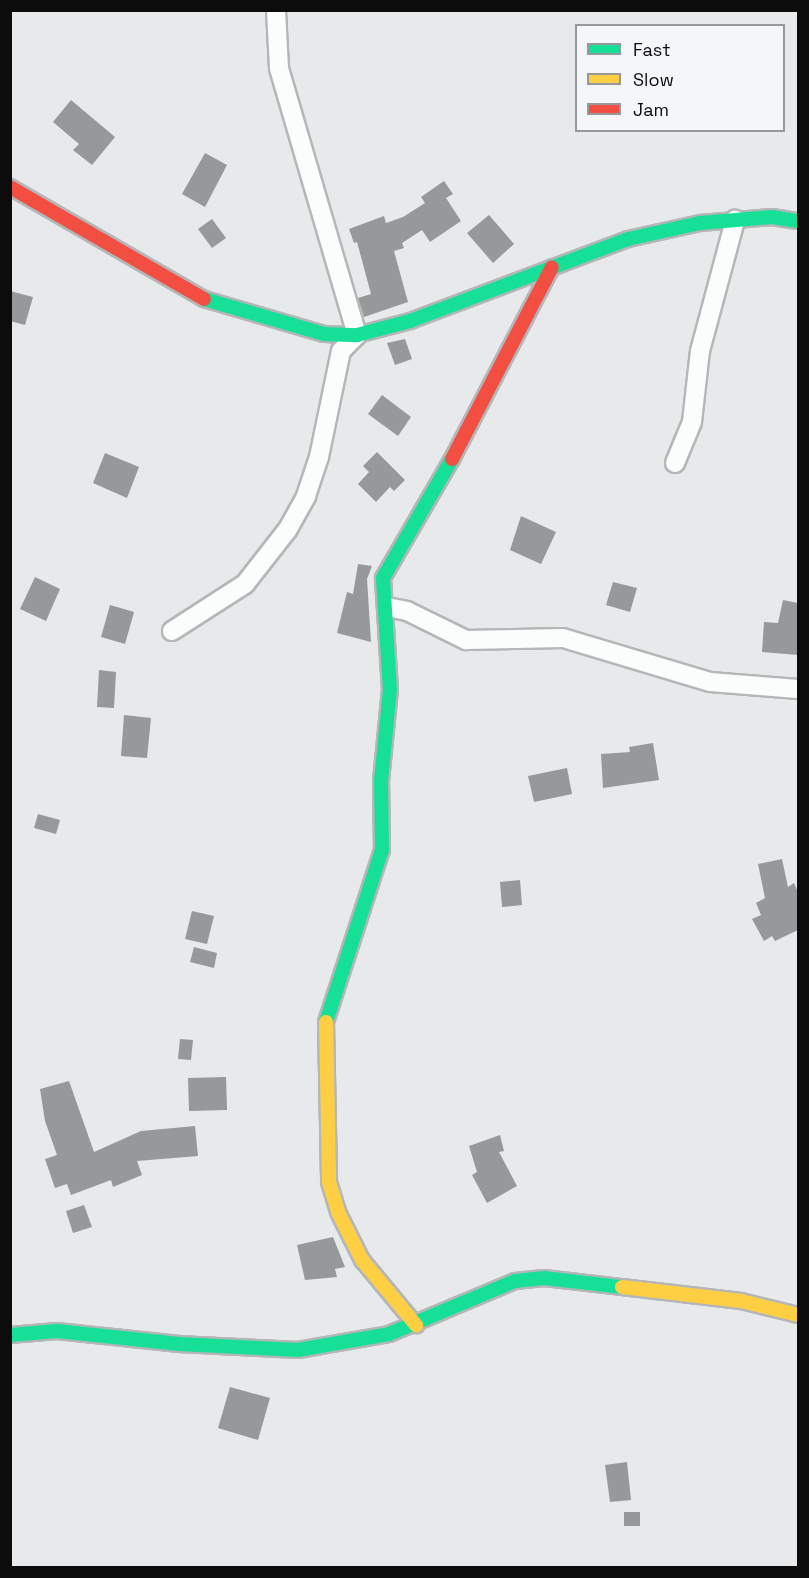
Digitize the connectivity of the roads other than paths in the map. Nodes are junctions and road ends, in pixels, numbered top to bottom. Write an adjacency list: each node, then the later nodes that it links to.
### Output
1 (276, 10): 6 (street)
2 (10, 187): 6 (street)
3 (735, 220): 4 (street); 5 (street); 7 (street)
4 (798, 221)
5 (552, 267): 6 (street); 8 (street)
6 (357, 335): 9 (street)
7 (675, 463)
8 (387, 607): 10 (street); 12 (street)
9 (172, 631)
10 (798, 689)
11 (798, 1315): 12 (street)
12 (416, 1325): 13 (street)
13 (10, 1335)

